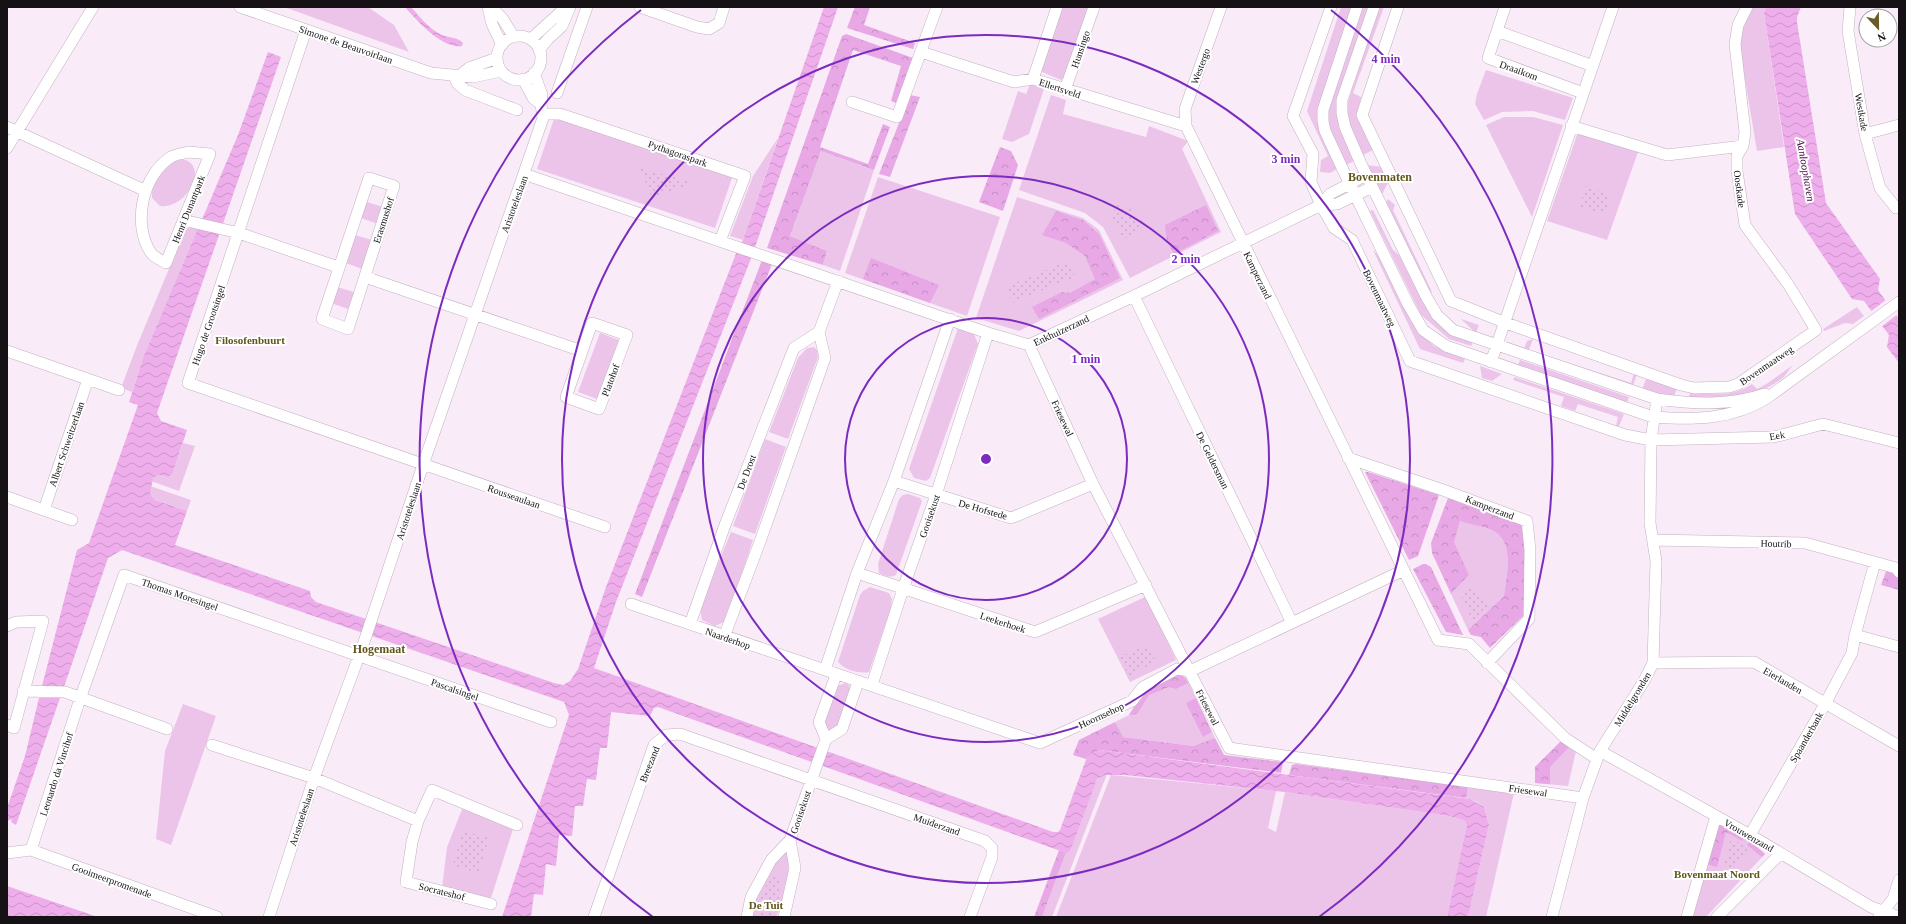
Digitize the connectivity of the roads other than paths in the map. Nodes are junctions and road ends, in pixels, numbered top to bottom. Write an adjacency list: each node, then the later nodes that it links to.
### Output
1 (93, 7): 45 (street)
2 (240, 7): 22 (street, Simone de Beauvoirlaan)
3 (488, 7): 26 (street)
4 (491, 7): 24 (street)
5 (566, 7): 25 (street)
6 (570, 7): 27 (street)
7 (587, 7): 37 (street)
8 (640, 7): 9 (street)
9 (724, 7)
10 (937, 7): 28 (street)
11 (1057, 7): 35 (street)
12 (1094, 7): 36 (street, Hunsingo)
13 (1221, 7): 43 (street, Westergo)
14 (1330, 7): 55 (street, Bovenmaatweg)
15 (1357, 7): 51 (street, Bovenmaatweg)
16 (1374, 7): 50 (street, Bovenmaatweg)
17 (1398, 7): 68 (street, Bovenmaatweg)
18 (1505, 7): 23 (street)
19 (1613, 7): 30 (street)
20 (1747, 7): 47 (street, Oostkade)
21 (1850, 7): 46 (street, Westkade)
22 (306, 30): 33 (street, Simone de Beauvoirlaan); 58 (street, Hugo de Grootsingel)
23 (1497, 31): 30 (street); 38 (street, Draaikom)
24 (514, 37): 25 (street); 26 (street)
25 (531, 39): 27 (street)
26 (502, 44): 29 (street)
27 (540, 50): 32 (street)
28 (921, 52): 35 (street, Ellertsveld); 39 (street)
29 (497, 58): 31 (street); 33 (street)
30 (1593, 66): 38 (street)
31 (501, 71): 33 (street, Simone de Beauvoirlaan); 34 (street)
32 (534, 73): 34 (street); 40 (street, Aristoteleslaan)
33 (457, 75): 41 (street)
34 (523, 79): 40 (street)
35 (1033, 79): 36 (street, Ellertsveld)
36 (1065, 90): 43 (street, Ellertsveld)
37 (557, 93)
38 (1583, 93): 44 (street)
39 (852, 102)
40 (542, 109): 49 (street, Aristoteleslaan); 59 (street, Pythagoraspark)
41 (517, 110)
42 (1899, 125): 46 (street)
43 (1186, 126): 60 (street)
44 (1571, 126): 47 (street); 68 (street)
45 (12, 129): 48 (street); 53 (street)
46 (1865, 134): 56 (street, Westkade)
47 (1743, 146): 69 (street, Oostkade)
48 (7, 148)
49 (524, 174): 59 (street); 66 (street, Aristoteleslaan)
50 (1366, 175): 51 (street, Enkhuizerzand); 52 (street, Bovenmaatweg)
51 (1350, 184): 54 (street, Bovenmaatweg); 55 (street, Enkhuizerzand)
52 (1372, 188): 54 (street, Enkhuizerzand); 73 (street, Bovenmaatweg)
53 (146, 191): 57 (street, Henri Dunantpark); 57 (street, Henri Dunantpark)
54 (1356, 195): 55 (street, Enkhuizerzand); 76 (street, Bovenmaatweg)
55 (1321, 205): 60 (street, Enkhuizerzand); 82 (street, Bovenmaatweg)
56 (1899, 207)
57 (183, 220): 58 (street)
58 (239, 233): 61 (street); 85 (street, Hugo de Grootsingel)
59 (720, 241): 63 (street, Enkhuizerzand)
60 (1242, 243): 64 (street, Enkhuizerzand); 84 (street, Kamperzand)
61 (338, 267): 62 (street, Erasmushof); 62 (street, Erasmushof)
62 (366, 276): 66 (street)
63 (838, 281): 67 (street, Enkhuizerzand); 70 (street)
64 (1134, 296): 72 (street, Enkhuizerzand); 101 (street, De Geldersman)
65 (1899, 302): 78 (street, Bovenmaatweg)
66 (475, 313): 75 (street); 85 (street, Aristoteleslaan)
67 (950, 319): 71 (street, Enkhuizerzand); 86 (street)
68 (1506, 323): 69 (street, Bovenmaatweg); 73 (street)
69 (1816, 330)
70 (819, 332): 102 (street, De Drost); 105 (street)
71 (988, 333): 72 (street, Enkhuizerzand); 88 (street, Gooisekust)
72 (1029, 345): 87 (street, Friesewal)
73 (1498, 345): 76 (street); 80 (street, Bovenmaatweg)
74 (7, 351): 77 (street)
75 (582, 351): 75 (street, Platohof)
76 (1491, 362): 81 (street, Bovenmaatweg)
77 (88, 379): 79 (street); 90 (street, Albert Schweitzerlaan)
78 (1779, 389): 80 (street, Bovenmaatweg); 81 (street, Bovenmaatweg)
79 (119, 390)
80 (1657, 400): 81 (street, Middelgronden)
81 (1653, 417): 82 (street, Middelgronden)
82 (1651, 440): 83 (street, Eek); 93 (street, Middelgronden)
83 (1899, 443)
84 (1348, 458): 95 (street, Kamperzand); 108 (street, Kamperzand)
85 (423, 464): 92 (street, Rousseaulaan); 107 (street, Aristoteleslaan)
86 (894, 481): 88 (street, De Hofstede); 97 (street)
87 (1093, 484): 88 (street, De Hofstede); 98 (street, Friesewal)
88 (936, 495): 99 (street, Gooisekust)
89 (7, 497): 90 (street)
90 (44, 510): 91 (street)
91 (72, 520)
92 (605, 527)
93 (1653, 540): 94 (street, Houtrib); 109 (street, Middelgronden)
94 (1875, 562): 96 (street, Houtrib); 104 (street, Spaanderbank)
95 (1404, 570): 101 (street, Hoornsehop); 108 (street, Kamperzand)
96 (1897, 570)
97 (857, 573): 99 (street, Leekerhoek); 110 (street)
98 (1146, 585): 99 (street, Leekerhoek); 111 (street, Friesewal)
99 (903, 589): 114 (street, Gooisekust)
100 (632, 604): 102 (street, Naarderhop)
101 (1292, 623): 111 (street, Hoornsehop)
102 (690, 624): 105 (street, Naarderhop)
103 (7, 626): 115 (street)
104 (1855, 635): 106 (street); 117 (street, Spaanderbank)
105 (724, 637): 110 (street, Naarderhop)
106 (1899, 647)
107 (359, 656): 116 (street, Thomas Moresingel); 118 (street, Pascalsingel); 125 (street, Aristoteleslaan)
108 (1487, 663): 124 (street, Kamperzand)
109 (1653, 663): 117 (street, Eierlanden); 124 (street, Middelgronden)
110 (825, 670): 112 (street)
111 (1190, 672): 114 (street, Hoornsehop); 127 (street, Friesewal)
112 (836, 674): 113 (street); 121 (street)
113 (858, 682): 114 (street); 121 (street)
114 (872, 685)
115 (23, 691): 116 (street); 119 (street)
116 (80, 699): 120 (street); 133 (street, Leonardo da Vincihof)
117 (1825, 704): 123 (street, Eierlanden); 131 (street, Spaanderbank)
118 (551, 722)
119 (7, 725)
120 (167, 729)
121 (825, 742): 126 (street, Gooisekust)
122 (212, 745): 125 (street)
123 (1899, 746)
124 (1598, 755): 127 (street, Middelgronden); 128 (street, Vrouwenzand)
125 (314, 778): 129 (street); 140 (street, Aristoteleslaan)
126 (811, 780): 132 (street, Gooisekust); 141 (street, Breezand); 144 (street, Muiderzand)
127 (1583, 798): 145 (street, Middelgronden)
128 (1716, 816): 131 (street, Vrouwenzand); 146 (street)
129 (418, 821): 130 (street, Socrateshof); 137 (street, Socrateshof)
130 (517, 825)
131 (1750, 835): 135 (street, Vrouwenzand)
132 (790, 840): 142 (street, Gooisekust); 143 (street, Gooisekust)
133 (31, 850): 134 (street, Gooimeerpromenade); 139 (street, Gooimeerpromenade)
134 (7, 853)
135 (1780, 854): 138 (street, Vrouwenzand); 147 (street)
136 (1899, 880): 138 (street)
137 (491, 904)
138 (1881, 914): 148 (street, Vrouwenzand)
139 (217, 917)
140 (269, 917)
141 (594, 917)
142 (747, 917)
143 (784, 917)
144 (970, 917)
145 (1552, 917)
146 (1687, 917)
147 (1717, 917)
148 (1899, 917)

